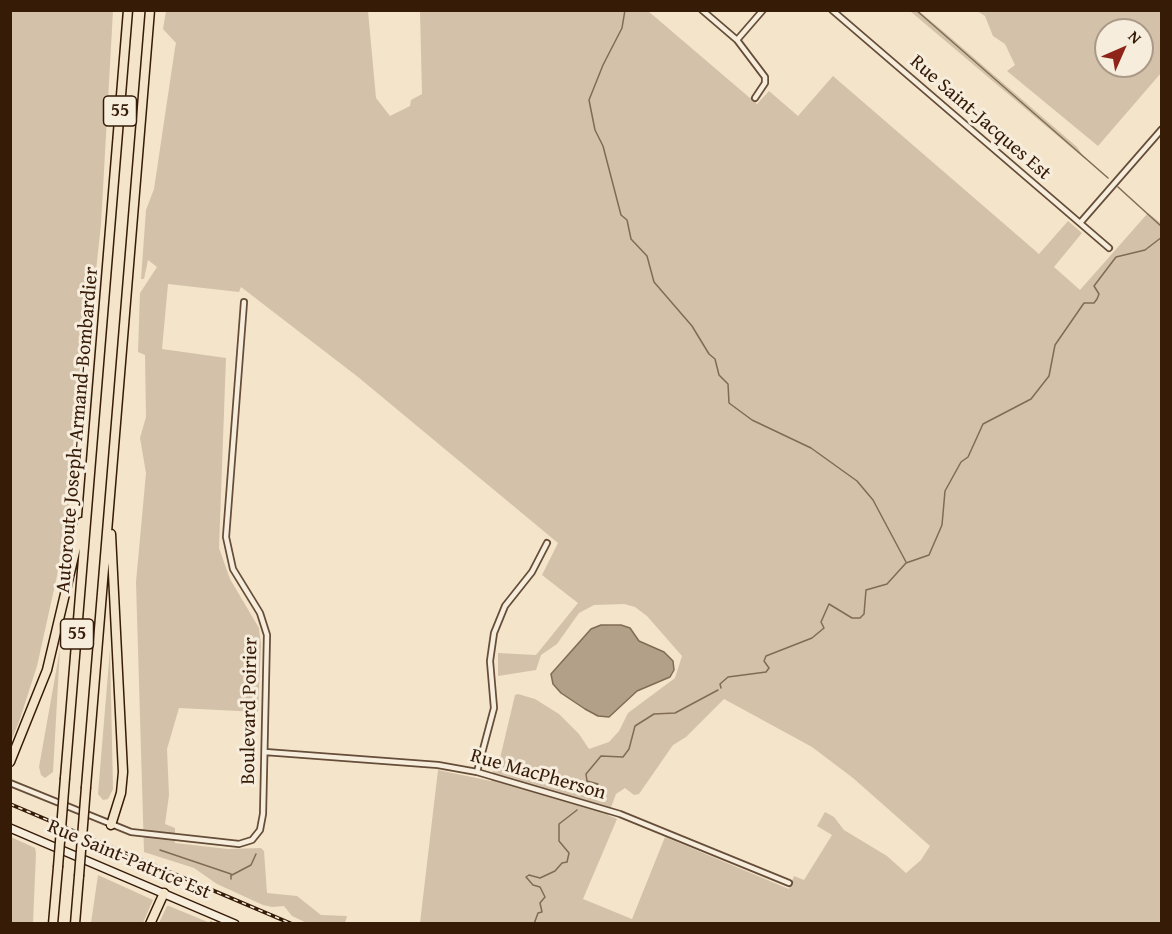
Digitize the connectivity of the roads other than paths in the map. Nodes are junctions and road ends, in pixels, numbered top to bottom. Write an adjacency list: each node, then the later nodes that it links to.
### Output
1 (128, 10): 12 (highway, Autoroute Joseph-Armand-Bombardier / 55)
2 (152, 10): 13 (highway, Autoroute Joseph-Armand-Bombardier / 55)
3 (702, 10): 6 (street)
4 (763, 10): 6 (street)
5 (832, 10): 9 (street, Rue Saint-Jacques Est)
6 (737, 40): 7 (street)
7 (755, 98)
8 (1161, 129): 9 (street)
9 (1080, 223): 10 (street, Rue Saint-Jacques Est)
10 (1109, 248)
11 (244, 302): 15 (street, Boulevard Poirier)
12 (89, 490): 16 (highway); 23 (highway, Autoroute Joseph-Armand-Bombardier / 55, bridge)
13 (109, 507): 19 (highway); 24 (highway, Autoroute Joseph-Armand-Bombardier / 55, bridge)
14 (547, 543): 17 (street)
15 (265, 752): 17 (street, Rue MacPherson); 19 (street, Boulevard Poirier)
16 (10, 762)
17 (477, 772): 21 (street, Rue MacPherson)
18 (10, 783): 19 (street, Boulevard Poirier)
19 (111, 825)
20 (10, 828): 22 (street, Rue Saint-Patrice Est)
21 (789, 883)
22 (164, 893): 25 (highway); 26 (street, Rue Saint-Patrice Est)
23 (53, 924)
24 (75, 924)
25 (150, 924)
26 (235, 924)

